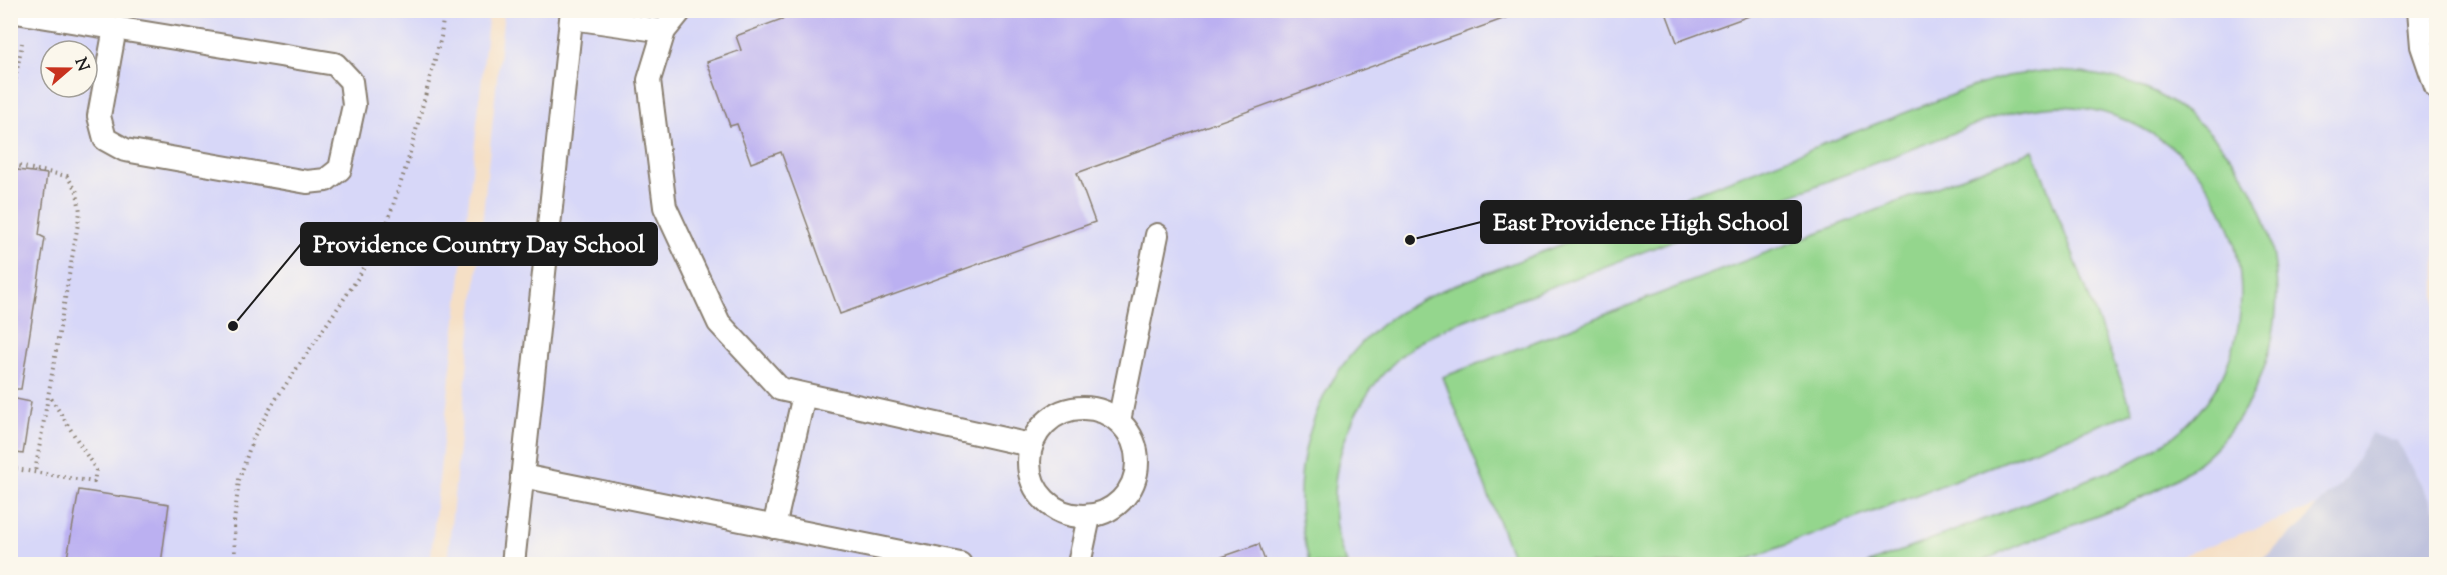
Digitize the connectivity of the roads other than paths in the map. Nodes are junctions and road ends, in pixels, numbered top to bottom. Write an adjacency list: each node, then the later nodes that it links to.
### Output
1 (681, 10): 6 (lane)
2 (2419, 10): 7 (lane)
3 (10, 11): 5 (lane)
4 (572, 14): 6 (lane); 12 (lane)
5 (115, 28): 5 (lane)
6 (664, 31): 9 (lane)
7 (2436, 87)
8 (1157, 235): 10 (lane)
9 (804, 395): 11 (lane); 14 (lane)
10 (1119, 421): 11 (lane); 13 (lane)
11 (1030, 445): 13 (lane)
12 (522, 476): 14 (lane); 15 (lane)
13 (1089, 517): 17 (lane)
14 (774, 527): 16 (lane)
15 (513, 564)
16 (960, 564)
17 (1078, 564)

